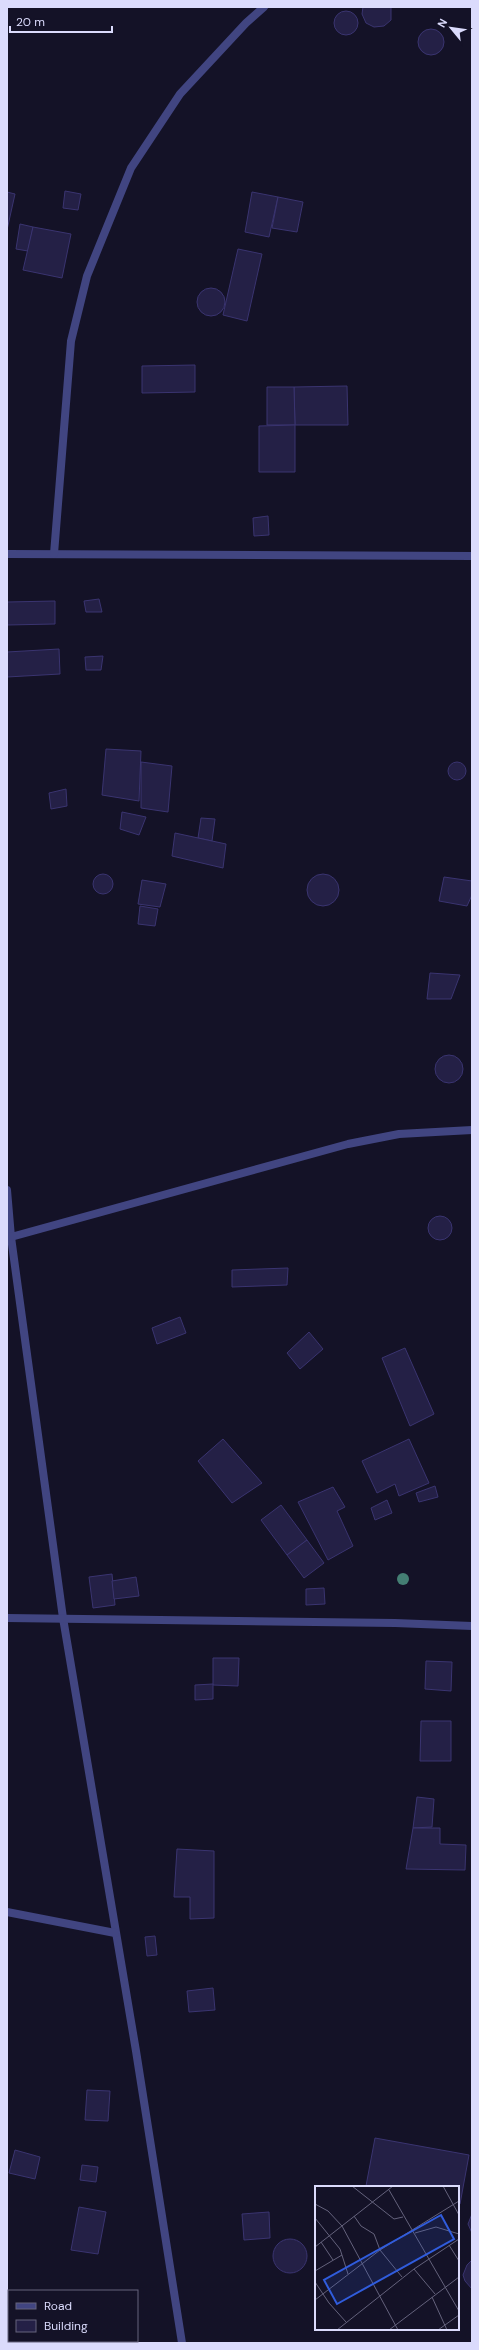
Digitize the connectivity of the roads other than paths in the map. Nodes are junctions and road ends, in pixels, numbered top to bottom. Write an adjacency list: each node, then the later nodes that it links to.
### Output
1 (264, 7): 3 (street)
2 (7, 554): 3 (street)
3 (54, 554): 4 (street)
4 (472, 556)
5 (472, 1130): 7 (street)
6 (7, 1190): 7 (street)
7 (9, 1237): 9 (street)
8 (7, 1618): 9 (street)
9 (63, 1618): 10 (street); 12 (street)
10 (472, 1626)
11 (7, 1912): 12 (street)
12 (115, 1933): 13 (street)
13 (182, 2343)

